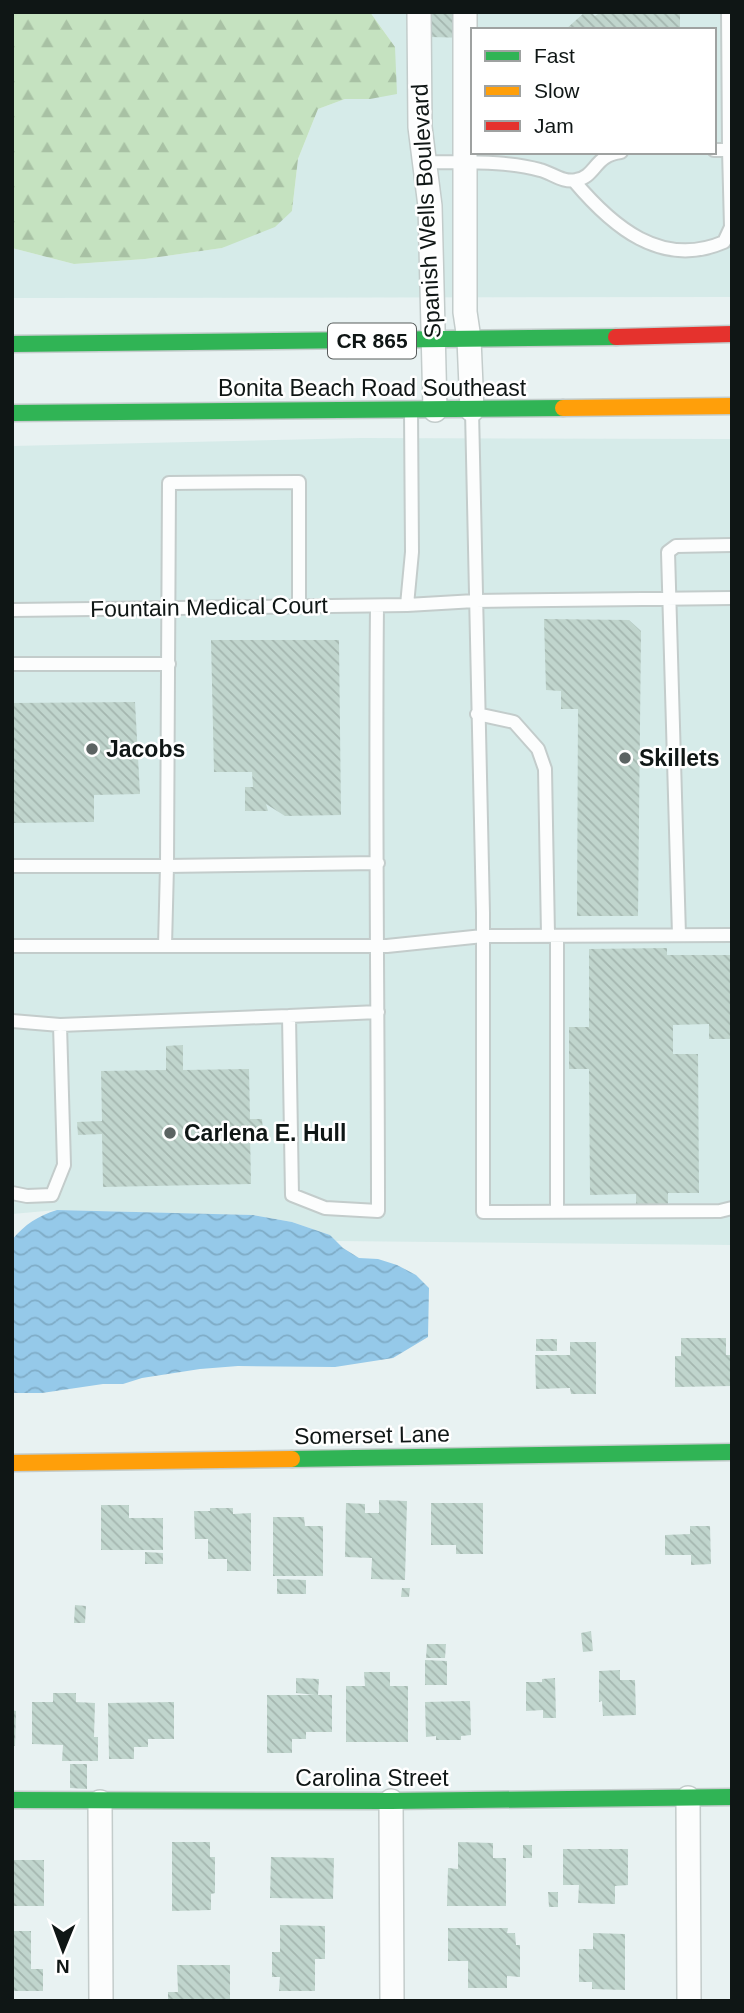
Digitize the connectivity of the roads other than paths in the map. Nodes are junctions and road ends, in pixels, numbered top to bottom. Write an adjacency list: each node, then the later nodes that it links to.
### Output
1 (419, 12): 7 (street, Spanish Wells Boulevard)
2 (465, 12): 8 (street, Spanish Wells Boulevard)
3 (728, 12): 5 (lane)
4 (716, 150): 5 (lane)
5 (729, 150): 9 (lane)
6 (608, 154): 9 (lane)
7 (425, 162): 8 (lane); 12 (street, Spanish Wells Boulevard)
8 (465, 163): 9 (lane); 11 (street, Spanish Wells Boulevard)
9 (574, 181)
10 (732, 334): 11 (main road, Bonita Beach Road Southeast / CR 865)
11 (469, 339): 12 (main road, Bonita Beach Road Southeast / CR 865); 17 (street, Spanish Wells Boulevard)
12 (433, 340): 13 (main road, Bonita Beach Road Southeast / CR 865); 16 (street, Spanish Wells Boulevard)
13 (12, 344)
14 (732, 406): 17 (main road, Bonita Beach Road Southeast)
15 (411, 410): 16 (main road, Bonita Beach Road Southeast); 18 (main road, Bonita Beach Road Southeast); 23 (lane)
16 (435, 410): 17 (main road, Bonita Beach Road Southeast)
17 (472, 410): 22 (lane)
18 (12, 413)
19 (732, 545): 21 (lane)
20 (732, 598): 21 (lane, Fountain Medical Court)
21 (671, 599): 22 (lane, Fountain Medical Court); 34 (lane)
22 (475, 601): 23 (lane, Fountain Medical Court); 30 (lane)
23 (407, 605): 25 (lane, Fountain Medical Court)
24 (299, 606): 25 (lane, Fountain Medical Court); 26 (lane, Fountain Medical Court); 26 (lane)
25 (377, 606): 31 (lane)
26 (170, 608): 27 (lane, Fountain Medical Court); 29 (lane)
27 (12, 610)
28 (12, 664): 29 (lane)
29 (169, 664): 33 (lane)
30 (477, 714): 36 (lane); 37 (lane)
31 (378, 863): 33 (lane); 40 (lane)
32 (12, 866): 33 (lane)
33 (167, 866): 39 (lane)
34 (679, 935): 35 (lane); 37 (lane)
35 (732, 935)
36 (483, 936): 37 (lane); 40 (lane); 47 (lane)
37 (553, 936): 47 (lane)
38 (12, 946): 39 (lane)
39 (165, 946): 40 (lane)
40 (379, 946): 41 (lane)
41 (378, 1013): 42 (lane); 42 (lane)
42 (289, 1016): 44 (lane)
43 (12, 1021): 44 (lane)
44 (60, 1025): 45 (lane)
45 (12, 1193)
46 (732, 1208): 47 (lane)
47 (557, 1212)
48 (732, 1452): 49 (main road, Somerset Lane)
49 (12, 1463)
50 (732, 1797): 51 (main road, Carolina Street)
51 (688, 1798): 53 (main road, Carolina Street); 57 (street)
52 (12, 1800): 54 (main road, Carolina Street)
53 (391, 1801): 54 (main road, Carolina Street); 56 (street)
54 (100, 1802): 55 (street)
55 (101, 2001)
56 (392, 2001)
57 (689, 2001)

